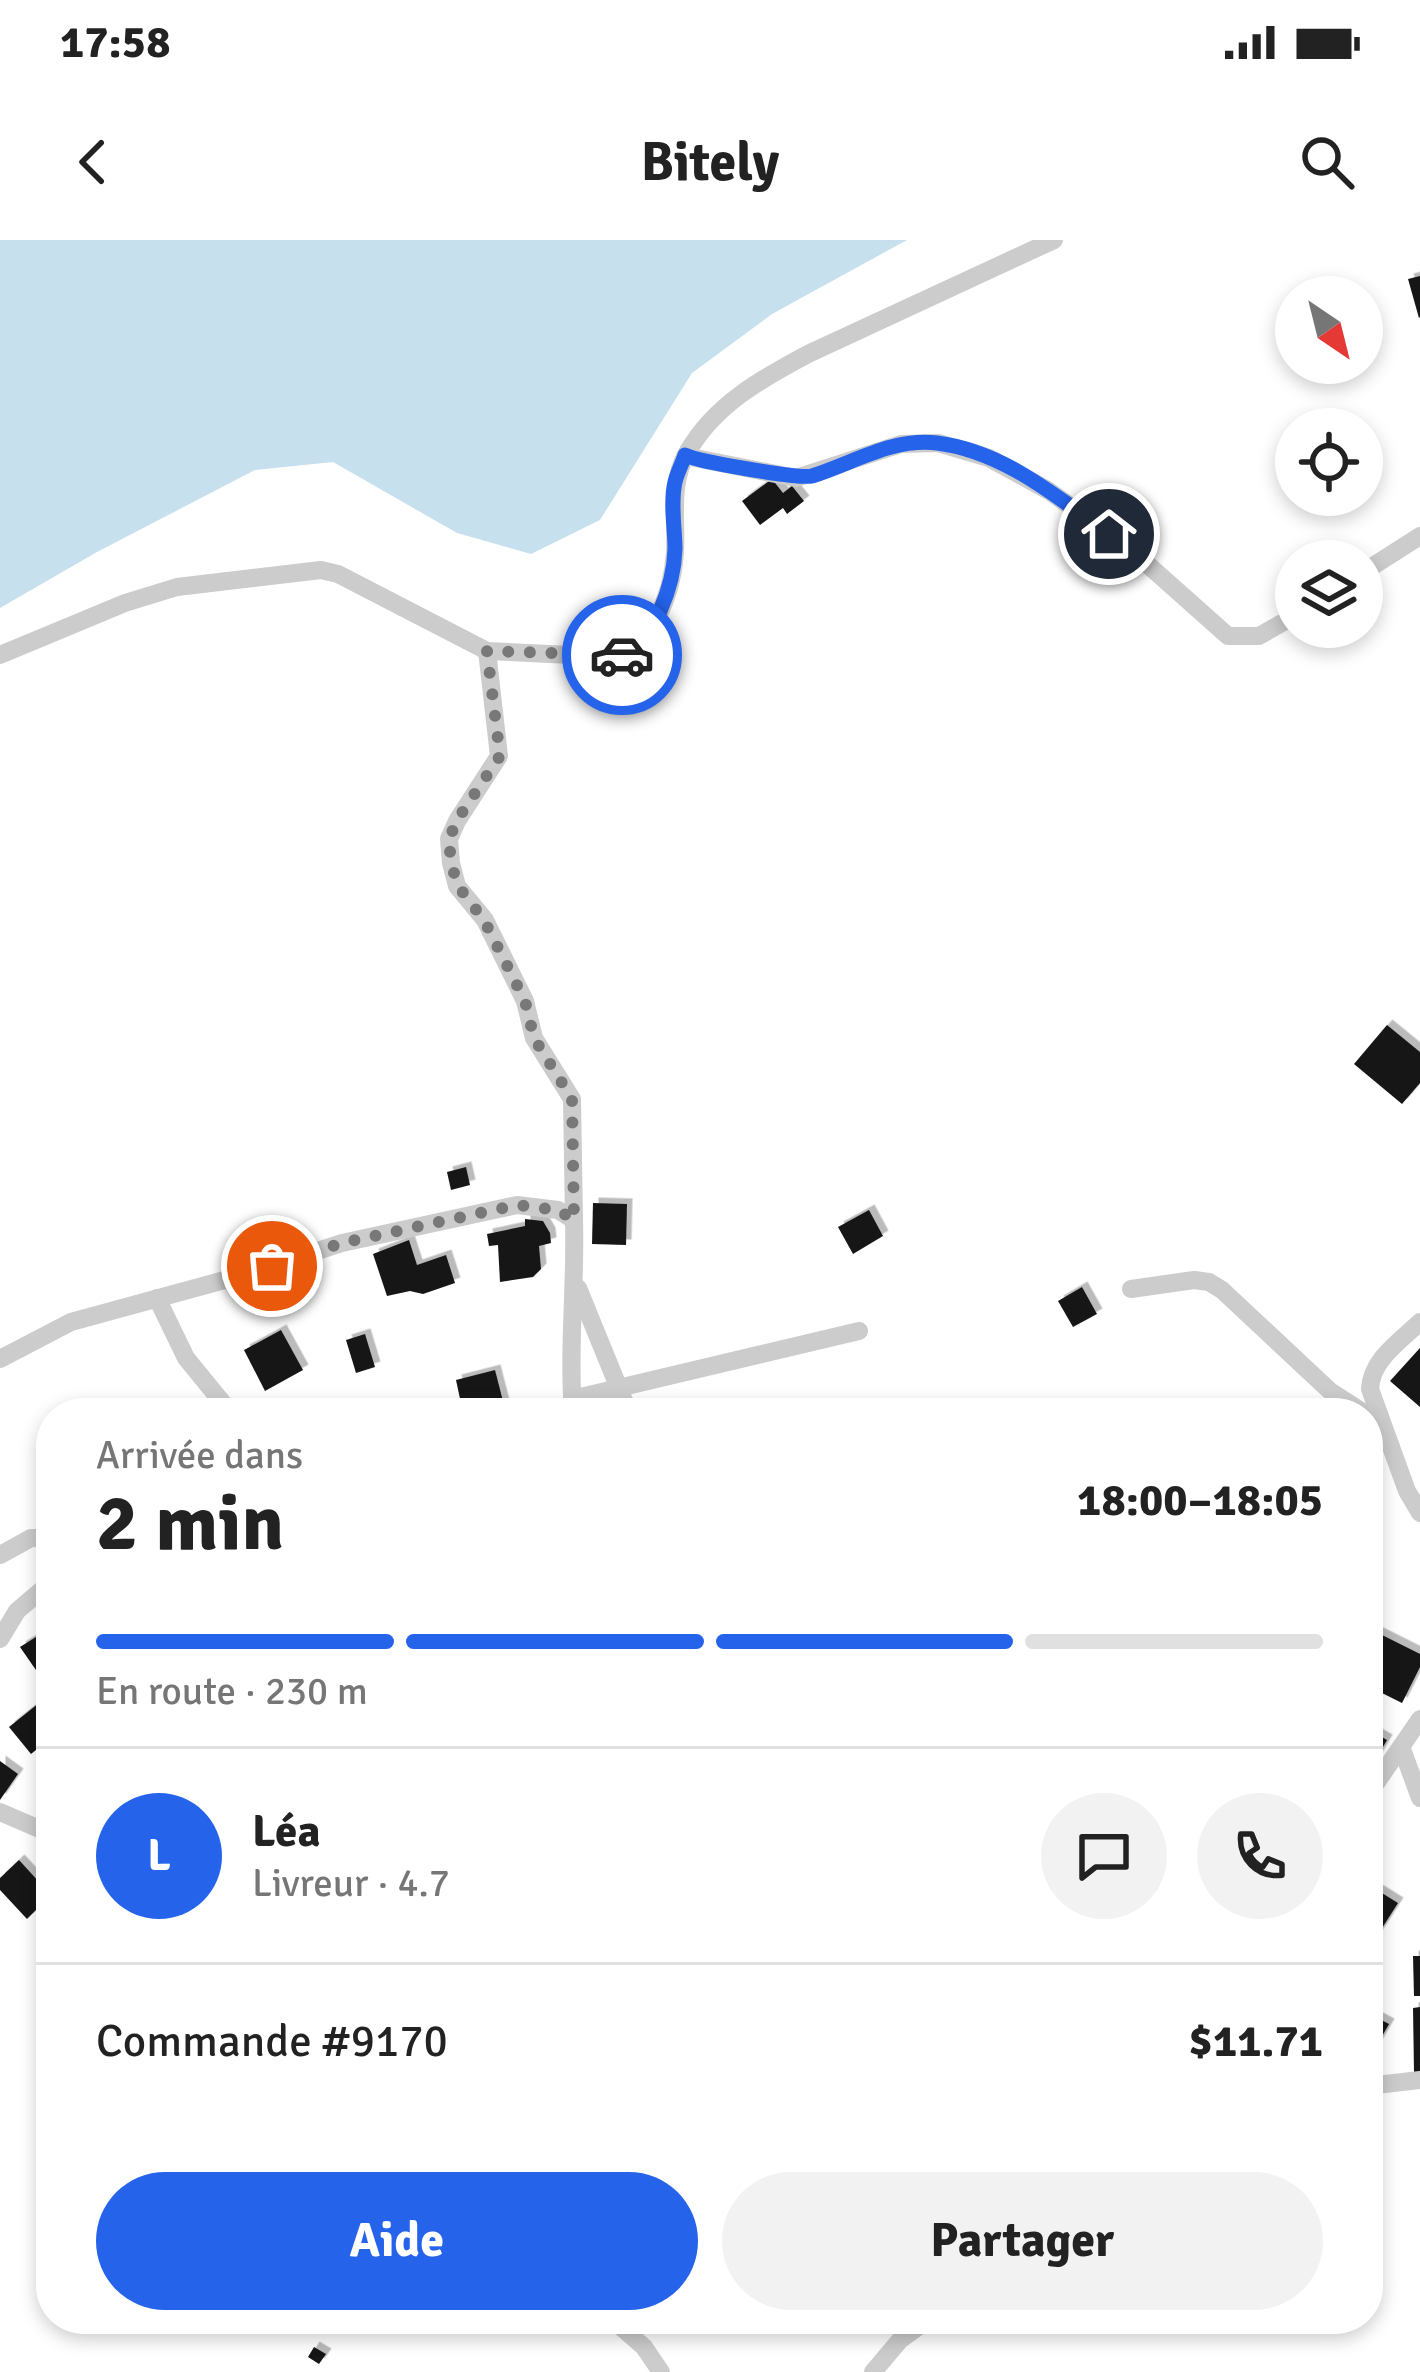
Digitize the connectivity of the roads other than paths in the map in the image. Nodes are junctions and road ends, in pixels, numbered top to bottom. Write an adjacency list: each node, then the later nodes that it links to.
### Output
1 (1054, 240): 2 (street)
2 (685, 455): 5 (street); 6 (street)
3 (1420, 536): 4 (street)
4 (1383, 560)
5 (1275, 626)
6 (487, 651): 7 (street); 8 (street)
7 (0, 655)
8 (574, 1220): 9 (street); 11 (street)
9 (576, 1284): 15 (street); 17 (street)
10 (1131, 1289): 20 (street)
11 (157, 1298): 14 (street); 16 (street)
12 (1420, 1322): 21 (street)
13 (860, 1330): 15 (street)
14 (0, 1359)
15 (617, 1388): 18 (street); 19 (street)
16 (219, 1398)
17 (572, 1398)
18 (592, 1398)
19 (622, 1398)
20 (1341, 1398)
21 (1370, 1398)
22 (1383, 1442): 23 (street)
23 (1420, 1513)
24 (36, 1538): 25 (street)
25 (0, 1555)
26 (36, 1593): 27 (street)
27 (0, 1639)
28 (1420, 1718): 29 (street)
29 (1402, 1748): 30 (street); 31 (street)
30 (1383, 1775)
31 (1420, 1798)
32 (0, 1813): 33 (street)
33 (36, 1828)
34 (1420, 2080): 35 (street)
35 (1383, 2084)
36 (642, 2334): 38 (street)
37 (908, 2334): 39 (street)
38 (661, 2372)
39 (873, 2372)

